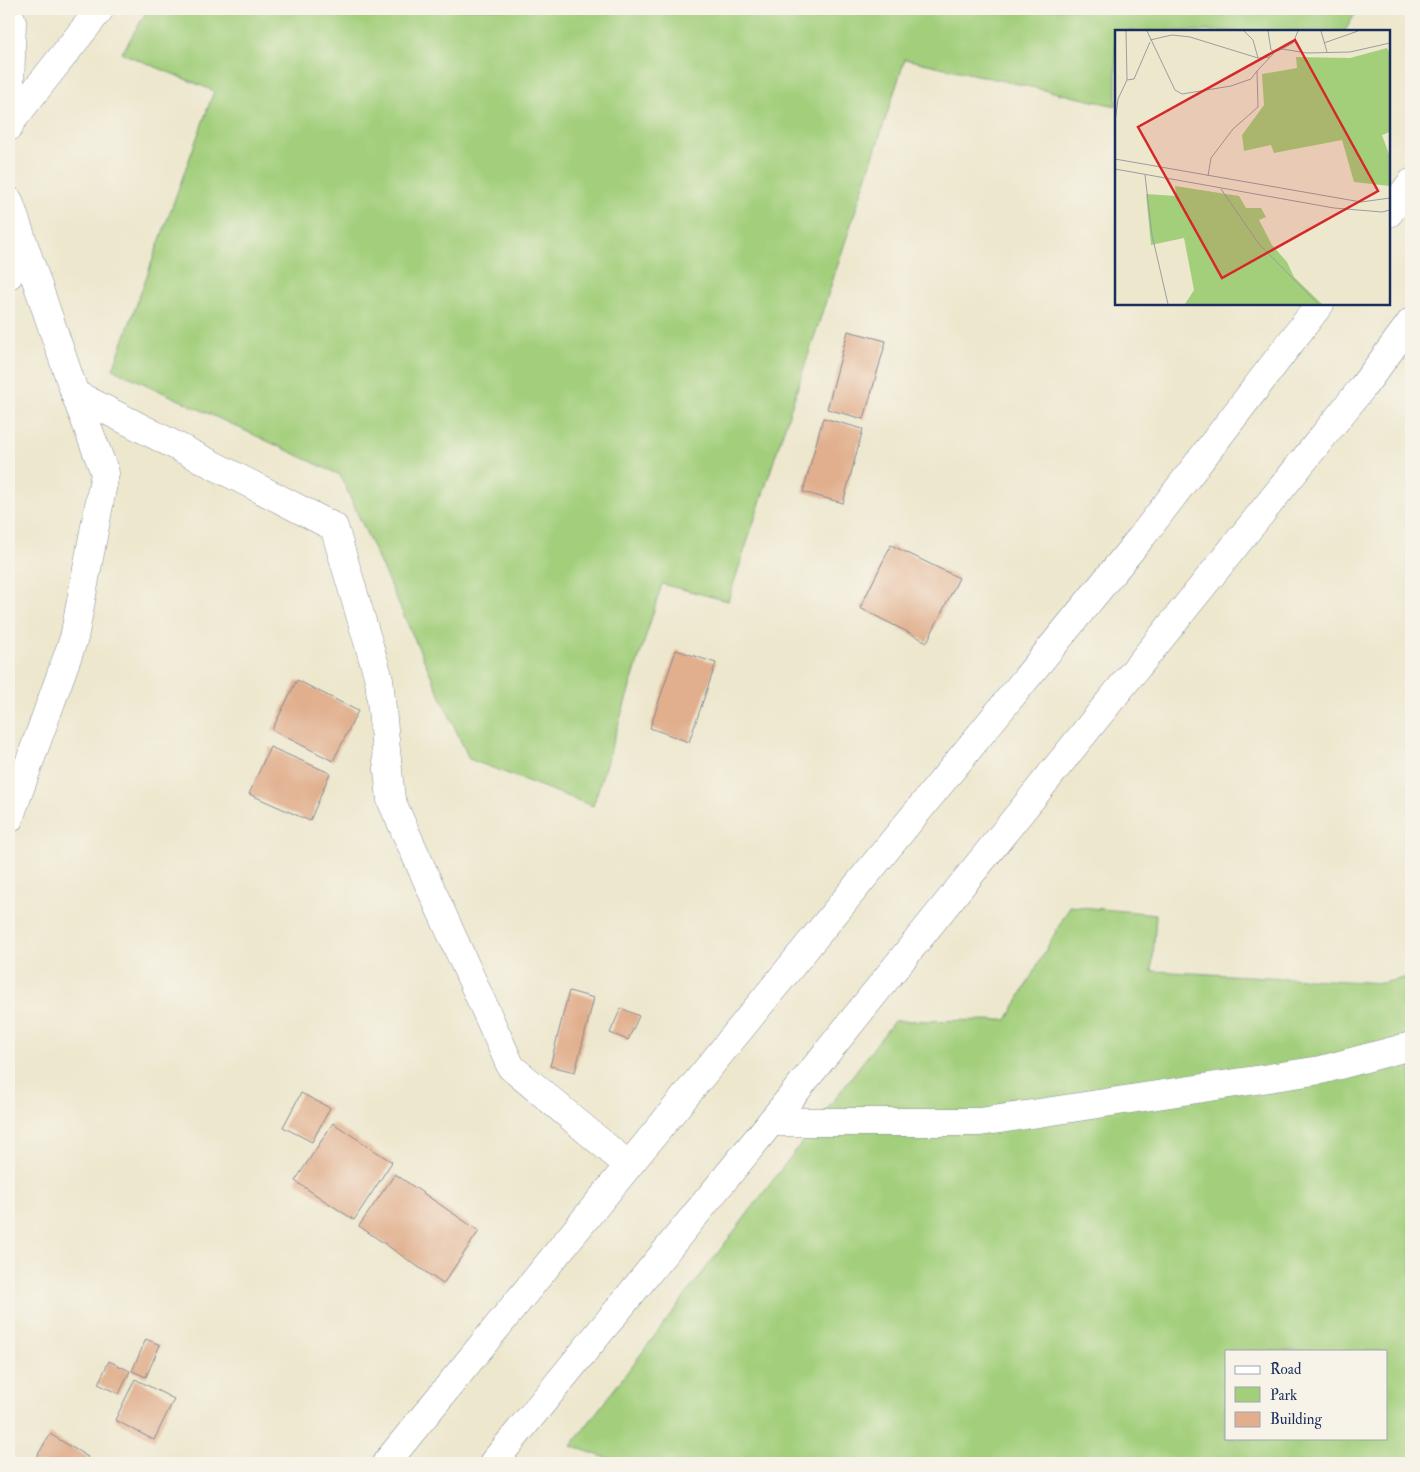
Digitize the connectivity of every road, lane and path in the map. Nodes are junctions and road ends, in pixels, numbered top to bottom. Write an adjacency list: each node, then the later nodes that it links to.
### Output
1 (100, 9): 3 (main road)
2 (9, 14): 3 (main road)
3 (9, 125)
4 (1411, 184): 6 (main road)
5 (9, 201): 7 (main road)
6 (1390, 212)
7 (23, 245): 8 (main road); 11 (main road)
8 (9, 274)
9 (1319, 305): 15 (main road)
10 (1411, 322): 14 (main road)
11 (75, 394): 12 (main road); 15 (main road)
12 (9, 819)
13 (1411, 1046): 14 (main road)
14 (771, 1122): 17 (main road)
15 (628, 1165): 16 (main road)
16 (386, 1463)
17 (493, 1463)

